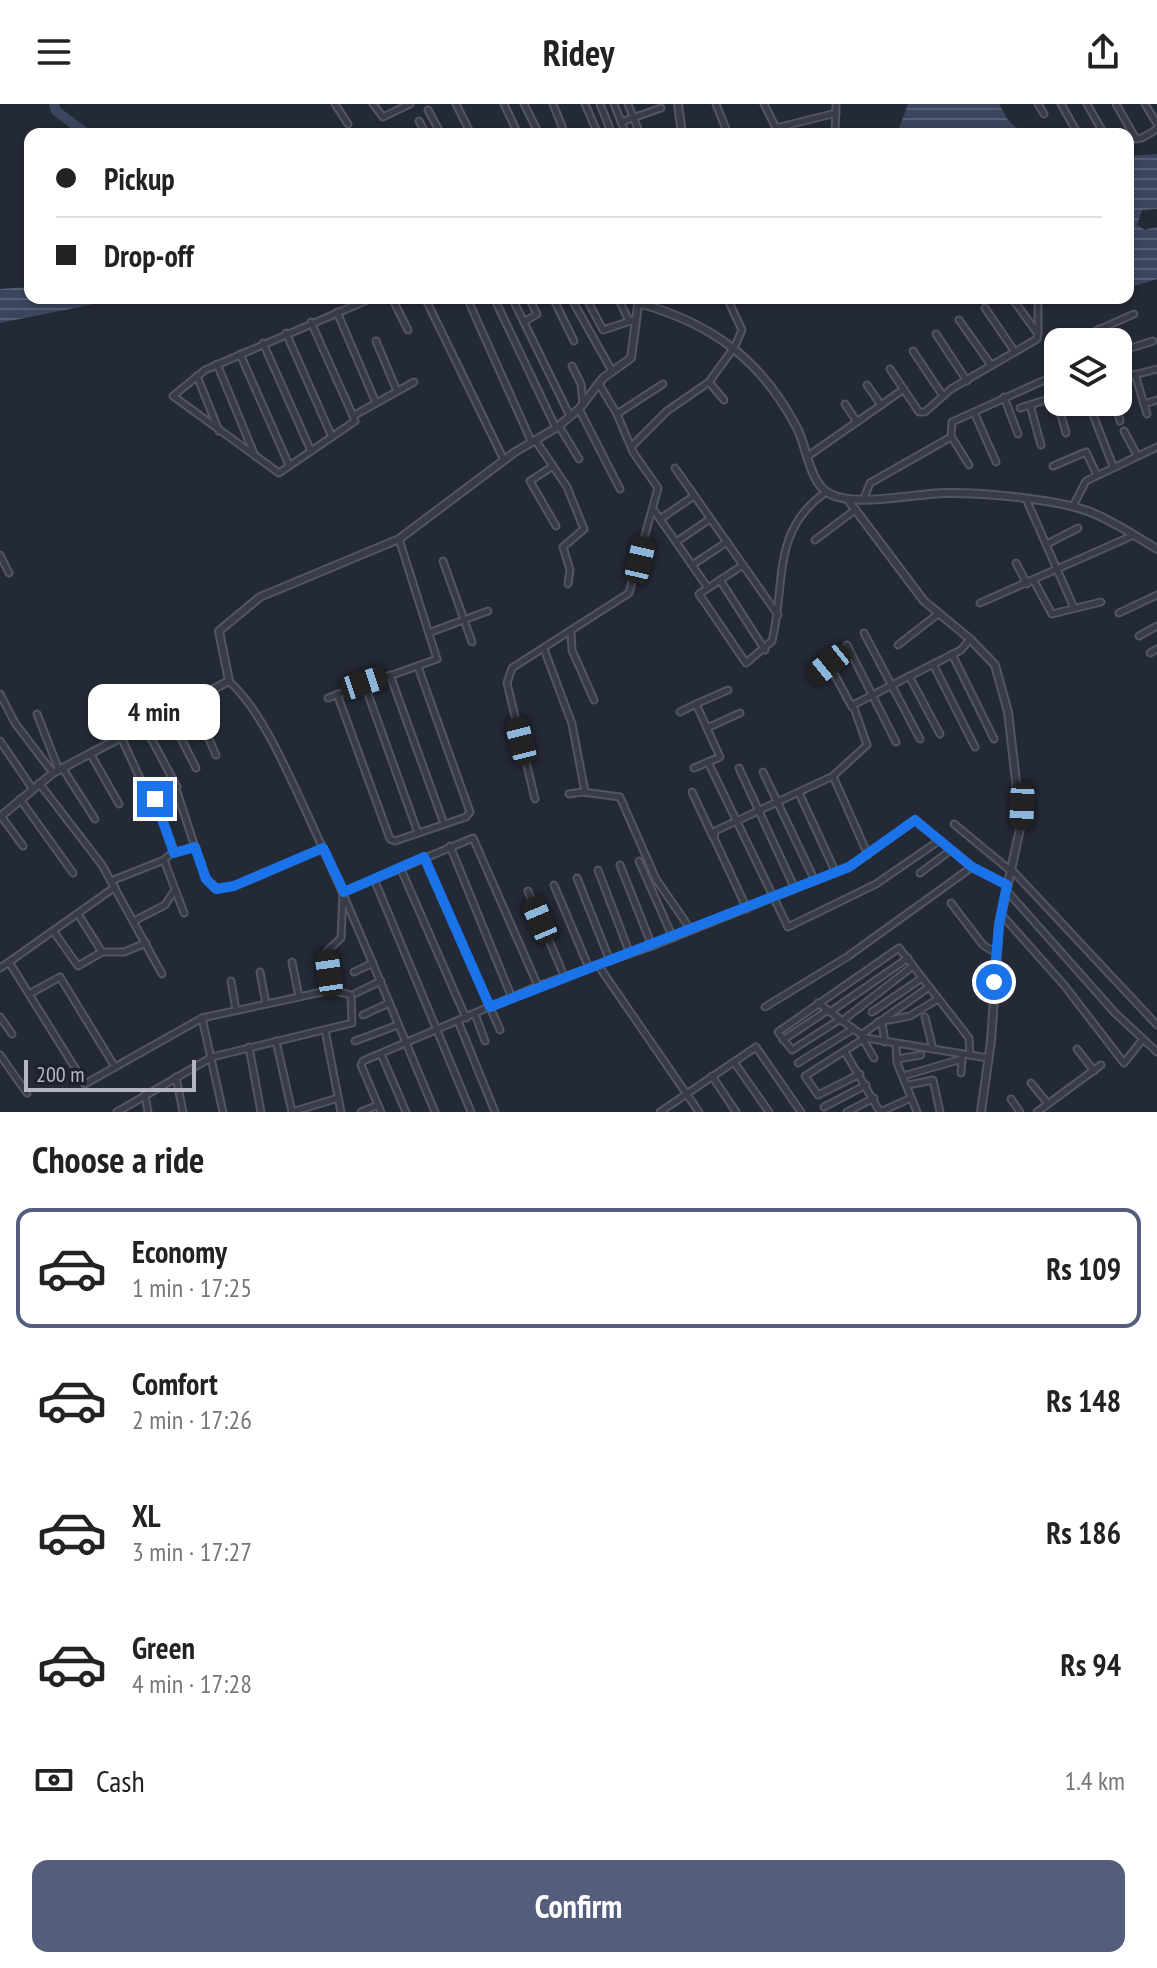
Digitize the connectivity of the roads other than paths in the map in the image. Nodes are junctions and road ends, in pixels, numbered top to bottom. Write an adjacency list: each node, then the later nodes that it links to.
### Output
1 (335, 104): 30 (street)
2 (373, 104): 21 (street)
3 (456, 104): 36 (street)
4 (504, 104): 37 (street)
5 (524, 104): 38 (street)
6 (553, 104): 39 (street)
7 (585, 104): 40 (street)
8 (600, 104): 41 (street)
9 (614, 104): 29 (street)
10 (628, 104): 27 (street)
11 (648, 104): 24 (street)
12 (678, 104): 44 (street)
13 (716, 104): 45 (street)
14 (764, 104): 31 (street)
15 (836, 104): 25 (street)
16 (1038, 104): 26 (street)
17 (1061, 104): 48 (street)
18 (1087, 104): 49 (street)
19 (1116, 104): 50 (street)
20 (1145, 104): 33 (street)
21 (408, 105)
22 (661, 108): 24 (street)
23 (428, 110): 35 (street)
24 (651, 111): 27 (street)
25 (836, 113): 31 (street); 47 (street)
26 (1044, 114)
27 (633, 118): 29 (street); 32 (street)
28 (419, 121): 34 (street)
29 (621, 122): 42 (street)
30 (348, 124)
31 (789, 124): 46 (street)
32 (637, 126): 43 (street)
33 (1157, 127): 52 (street)
34 (423, 128)
35 (438, 128)
36 (468, 128)
37 (515, 128)
38 (536, 128)
39 (563, 128)
40 (595, 128)
41 (610, 128)
42 (623, 128)
43 (633, 128)
44 (681, 128)
45 (726, 128)
46 (791, 128)
47 (835, 128)
48 (1075, 128)
49 (1101, 128)
50 (1130, 128)
51 (1134, 136): 52 (street)
52 (1136, 139)
53 (357, 304): 70 (street)
54 (395, 304): 77 (street)
55 (428, 304): 146 (street)
56 (470, 304): 137 (street)
57 (497, 304): 130 (street)
58 (515, 304): 75 (street)
59 (532, 304): 75 (street)
60 (556, 304): 82 (street)
61 (574, 304): 95 (street)
62 (589, 304): 72 (street)
63 (622, 304): 72 (street)
64 (637, 304): 72 (street)
65 (649, 304): 85 (street)
66 (730, 304): 85 (street)
67 (1016, 304): 80 (street)
68 (1038, 304): 80 (street)
69 (985, 308): 88 (street)
70 (337, 312): 74 (street); 113 (street)
71 (1134, 314): 76 (street)
72 (632, 320): 95 (street)
73 (959, 320): 91 (street)
74 (311, 322): 78 (street); 123 (street)
75 (524, 322): 124 (street)
76 (1101, 328)
77 (408, 330)
78 (286, 333): 84 (street); 136 (street)
79 (936, 334): 100 (street)
80 (1038, 334): 88 (street)
81 (376, 341): 107 (street)
82 (574, 341)
83 (1153, 341): 86 (street)
84 (263, 343): 89 (street); 141 (street)
85 (735, 346): 102 (street); 144 (street)
86 (1132, 348)
87 (913, 351): 108 (street)
88 (1015, 352): 91 (street)
89 (240, 354): 90 (street); 148 (street)
90 (217, 364): 98 (street); 143 (street)
91 (991, 365): 100 (street)
92 (572, 366): 118 (street)
93 (890, 369): 106 (street)
94 (1157, 369): 96 (street)
95 (612, 371): 103 (street)
96 (1135, 374): 97 (street); 115 (street)
97 (1132, 375)
98 (197, 376): 132 (street); 132 (street)
99 (1044, 380): 109 (street)
100 (967, 381): 108 (street)
101 (414, 382): 107 (street)
102 (709, 382): 110 (street); 139 (street)
103 (598, 383): 118 (street); 121 (street)
104 (663, 384): 121 (street)
105 (867, 385): 116 (street)
106 (904, 389): 108 (street); 116 (street)
107 (397, 391): 113 (street)
108 (943, 396)
109 (1004, 397): 120 (street); 134 (street)
110 (724, 400)
111 (1157, 400): 115 (street)
112 (1044, 401): 117 (street)
113 (376, 403): 123 (street)
114 (845, 404): 129 (street)
115 (1144, 404): 122 (street)
116 (881, 405): 129 (street)
117 (1030, 405): 119 (street); 138 (street)
118 (581, 406): 124 (street); 155 (street)
119 (1020, 408)
120 (974, 412): 135 (street); 147 (street)
121 (617, 414): 139 (street)
122 (1147, 414)
123 (353, 416): 136 (street)
124 (570, 416): 130 (street)
125 (1062, 416): 133 (street)
126 (1093, 416): 152 (street)
127 (1119, 416): 128 (street)
128 (1120, 421)
129 (857, 422): 144 (street)
130 (558, 427): 137 (street); 145 (street)
131 (1124, 431): 142 (street)
132 (220, 432): 143 (street)
133 (1066, 433)
134 (1018, 434)
135 (951, 436): 149 (street); 158 (street)
136 (332, 437): 141 (street)
137 (534, 442): 146 (street); 150 (street)
138 (1041, 445)
139 (631, 447): 162 (street)
140 (1157, 447): 142 (street)
141 (311, 451): 148 (street)
142 (1137, 455): 152 (street)
143 (255, 456): 148 (street)
144 (808, 456): 156 (street)
145 (579, 459)
146 (504, 460): 169 (street)
147 (996, 462)
148 (289, 465)
149 (969, 465)
150 (553, 466): 166 (street); 184 (street)
151 (1053, 466): 154 (street)
152 (1113, 466): 154 (street)
153 (675, 468): 157 (street)
154 (1097, 475): 161 (street)
155 (620, 489)
156 (826, 492): 159 (street); 193 (street)
157 (694, 496): 164 (street); 165 (street)
158 (864, 498): 159 (street); 160 (street)
159 (848, 500): 163 (street)
160 (1027, 501): 161 (street); 173 (street)
161 (1073, 506): 168 (street)
162 (652, 508): 164 (street); 197 (street)
163 (855, 510): 170 (street); 192 (street)
164 (660, 519): 171 (street)
165 (710, 519): 171 (street); 172 (street)
166 (556, 526)
167 (1078, 528): 173 (street)
168 (1134, 535): 174 (street); 180 (street)
169 (399, 539): 196 (street); 216 (street)
170 (815, 540)
171 (676, 542): 178 (street)
172 (727, 542): 178 (street); 179 (street)
173 (1047, 544): 180 (street)
174 (1157, 549)
175 (0, 555): 181 (street)
176 (443, 561): 194 (street)
177 (1016, 563): 183 (street)
178 (692, 565): 185 (street)
179 (743, 565): 182 (street); 193 (street)
180 (1059, 570): 183 (street); 189 (street)
181 (9, 573)
182 (720, 580): 185 (street); 206 (street)
183 (1030, 582): 188 (street); 189 (street)
184 (568, 584)
185 (708, 588): 206 (street)
186 (1157, 595): 191 (street)
187 (1101, 602): 189 (street)
188 (980, 603)
189 (1074, 608)
190 (488, 611): 194 (street)
191 (1119, 613)
192 (938, 614): 200 (street); 203 (street)
193 (778, 616): 206 (street)
194 (464, 620): 196 (street); 201 (street)
195 (1157, 626): 199 (street)
196 (431, 632): 212 (street)
197 (571, 633): 204 (street); 225 (street)
198 (864, 633): 218 (street)
199 (1139, 636)
200 (970, 639): 208 (street); 284 (street)
201 (472, 642)
202 (847, 645): 222 (street)
203 (898, 645)
204 (544, 649): 252 (street); 258 (street)
205 (1157, 649): 207 (street)
206 (765, 650)
207 (1150, 653)
208 (952, 654): 211 (street); 237 (street)
209 (825, 657): 210 (street)
210 (829, 664): 213 (street); 227 (street)
211 (933, 664): 215 (street); 240 (street)
212 (418, 667): 214 (street); 265 (street)
213 (816, 674)
214 (390, 675): 217 (street); 265 (street)
215 (909, 676): 218 (street); 234 (street)
216 (229, 681): 224 (street); 273 (street)
217 (364, 683): 221 (street); 267 (street)
218 (891, 684): 222 (street); 236 (street)
219 (728, 690): 226 (street)
220 (0, 694): 247 (street)
221 (337, 694): 223 (street); 267 (street)
222 (872, 694): 227 (street); 239 (street)
223 (328, 698)
224 (192, 700): 229 (street); 242 (street)
225 (594, 700)
226 (696, 704): 228 (street); 233 (street)
227 (852, 707): 249 (street)
228 (680, 712)
229 (168, 713): 232 (street); 244 (street)
230 (740, 713): 233 (street)
231 (37, 714): 247 (street)
232 (144, 725): 235 (street); 251 (street)
233 (707, 728): 243 (street)
234 (940, 734)
235 (121, 737): 241 (street); 256 (street)
236 (920, 739)
237 (994, 739)
238 (0, 741): 250 (street)
239 (896, 742)
240 (975, 747)
241 (90, 753): 247 (street); 260 (street)
242 (216, 755)
243 (708, 762): 245 (street); 264 (street)
244 (196, 768)
245 (694, 768)
246 (739, 768): 261 (street)
247 (58, 771): 250 (street); 263 (street)
248 (763, 772): 259 (street)
249 (833, 776): 254 (street); 276 (street)
250 (35, 785): 257 (street); 291 (street)
251 (176, 789): 256 (street); 272 (street)
252 (585, 792): 255 (street); 305 (street)
253 (692, 792): 268 (street)
254 (799, 793): 259 (street); 286 (street)
255 (569, 794)
256 (154, 798): 275 (street)
257 (20, 799): 262 (street); 285 (street)
258 (535, 799)
259 (778, 803): 261 (street); 290 (street)
260 (119, 804)
261 (760, 812): 264 (street); 294 (street)
262 (1, 813): 270 (street)
263 (95, 819)
264 (738, 822): 268 (street); 298 (street)
265 (444, 824): 267 (street)
266 (954, 824): 284 (street)
267 (418, 833)
268 (714, 838): 300 (street)
269 (940, 840): 274 (street); 276 (street); 298 (street)
270 (23, 846)
271 (450, 846): 277 (street); 329 (street); 335 (street)
272 (195, 847): 273 (street); 275 (street)
273 (323, 848): 297 (street)
274 (951, 849): 282 (street); 287 (street)
275 (174, 853): 278 (street)
276 (868, 855): 286 (street)
277 (424, 857): 281 (street); 340 (street)
278 (164, 860): 291 (street); 295 (street)
279 (639, 861): 307 (street)
280 (620, 865): 309 (street)
281 (400, 867): 289 (street); 350 (street)
282 (972, 867): 293 (street); 341 (street)
283 (598, 870): 312 (street)
284 (1011, 870): 293 (street); 355 (street)
285 (73, 873)
286 (836, 873): 290 (street)
287 (920, 873)
288 (577, 878): 314 (street)
289 (374, 879): 297 (street); 358 (street)
290 (815, 881): 294 (street)
291 (113, 884): 302 (street); 304 (street)
292 (554, 885): 321 (street)
293 (1007, 887): 303 (street); 362 (street)
294 (795, 889): 298 (street)
295 (175, 890): 301 (street); 304 (street)
296 (528, 891): 325 (street)
297 (344, 892): 317 (street); 331 (street)
298 (773, 898): 300 (street)
299 (951, 903): 311 (street)
300 (747, 909): 305 (street)
301 (184, 913)
302 (78, 914): 306 (street); 310 (street)
303 (1001, 914): 311 (street); 362 (street)
304 (134, 921): 308 (street)
305 (691, 930): 307 (street)
306 (54, 932): 310 (street); 315 (street)
307 (673, 938): 309 (street)
308 (146, 943): 310 (street); 324 (street)
309 (652, 946): 312 (street)
310 (102, 952)
311 (996, 953): 382 (street)
312 (630, 954): 314 (street)
313 (908, 958): 320 (street); 338 (street); 343 (street)
314 (610, 961): 318 (street)
315 (9, 962): 319 (street); 333 (street)
316 (292, 962): 334 (street)
317 (373, 963): 323 (street); 328 (street)
318 (598, 965): 321 (street); 398 (street)
319 (1, 966)
320 (913, 966): 326 (street); 352 (street)
321 (589, 968): 325 (street)
322 (260, 972): 339 (street)
323 (354, 972)
324 (162, 974)
325 (565, 978): 329 (street)
326 (922, 978): 330 (street); 344 (street)
327 (231, 981): 342 (street)
328 (381, 981): 332 (street); 337 (street)
329 (538, 986): 335 (street)
330 (929, 987): 336 (street); 353 (street)
331 (331, 990): 334 (street); 357 (street)
332 (356, 993)
333 (30, 994): 387 (street); 387 (street)
334 (299, 997): 339 (street)
335 (512, 998): 340 (street)
336 (938, 999): 353 (street); 378 (street)
337 (389, 1003): 346 (street); 354 (street)
338 (818, 1003): 343 (street); 363 (street)
339 (266, 1004): 342 (street)
340 (490, 1007): 345 (street); 359 (street)
341 (765, 1007)
342 (236, 1010): 349 (street)
343 (829, 1011): 352 (street); 363 (street)
344 (872, 1012)
345 (475, 1014): 350 (street); 366 (street)
346 (363, 1015)
347 (0, 1017): 360 (street)
348 (925, 1017): 371 (street)
349 (202, 1018): 380 (street); 387 (street)
350 (466, 1018): 351 (street)
351 (458, 1021): 358 (street); 421 (street)
352 (840, 1021): 356 (street); 363 (street)
353 (880, 1023): 361 (street); 367 (street)
354 (398, 1025): 365 (street); 368 (street)
355 (1157, 1025)
356 (853, 1029): 361 (street); 385 (street)
357 (325, 1030): 364 (street); 400 (street)
358 (438, 1030): 368 (street); 420 (street)
359 (500, 1030)
360 (12, 1034)
361 (863, 1037): 367 (street); 373 (street); 381 (street)
362 (1143, 1039): 374 (street)
363 (783, 1040)
364 (276, 1041): 370 (street); 414 (street)
365 (355, 1041)
366 (485, 1041)
367 (885, 1042): 369 (street)
368 (406, 1043): 375 (street); 419 (street)
369 (896, 1044): 371 (street); 383 (street)
370 (249, 1047): 380 (street); 413 (street)
371 (933, 1049): 379 (street)
372 (1077, 1049): 388 (street)
373 (845, 1052): 390 (street); 390 (street)
374 (1157, 1052)
375 (381, 1054): 405 (street); 418 (street)
376 (0, 1055): 397 (street)
377 (921, 1055): 383 (street)
378 (970, 1055): 379 (street); 382 (street)
379 (962, 1056): 389 (street); 392 (street)
380 (212, 1057): 393 (street); 412 (street)
381 (874, 1058)
382 (988, 1058): 429 (street)
383 (897, 1059): 392 (street)
384 (734, 1062): 391 (street); 424 (street); 425 (street)
385 (798, 1063)
386 (1101, 1065): 388 (street)
387 (115, 1067)
388 (1094, 1071): 404 (street)
389 (961, 1073)
390 (860, 1074): 395 (street)
391 (712, 1076): 398 (street); 423 (street)
392 (903, 1076): 396 (street)
393 (176, 1077): 399 (street); 411 (street)
394 (1031, 1083): 404 (street)
395 (866, 1085): 401 (street); 406 (street)
396 (908, 1085): 402 (street); 428 (street)
397 (27, 1093)
398 (686, 1093): 407 (street); 422 (street)
399 (145, 1095): 409 (street); 410 (street)
400 (338, 1098): 414 (street); 415 (street)
401 (874, 1098): 426 (street); 427 (street)
402 (911, 1098): 408 (street); 427 (street)
403 (1011, 1099): 430 (street)
404 (1048, 1104): 431 (street)
405 (378, 1105): 416 (street); 417 (street)
406 (824, 1107)
407 (664, 1111)
408 (915, 1111)
409 (117, 1112)
410 (148, 1112)
411 (183, 1112)
412 (223, 1112)
413 (261, 1112)
414 (292, 1112)
415 (341, 1112)
416 (361, 1112)
417 (381, 1112)
418 (406, 1112)
419 (435, 1112)
420 (471, 1112)
421 (495, 1112)
422 (699, 1112)
423 (736, 1112)
424 (769, 1112)
425 (801, 1112)
426 (847, 1112)
427 (879, 1112)
428 (940, 1112)
429 (981, 1112)
430 (1020, 1112)
431 (1037, 1112)

